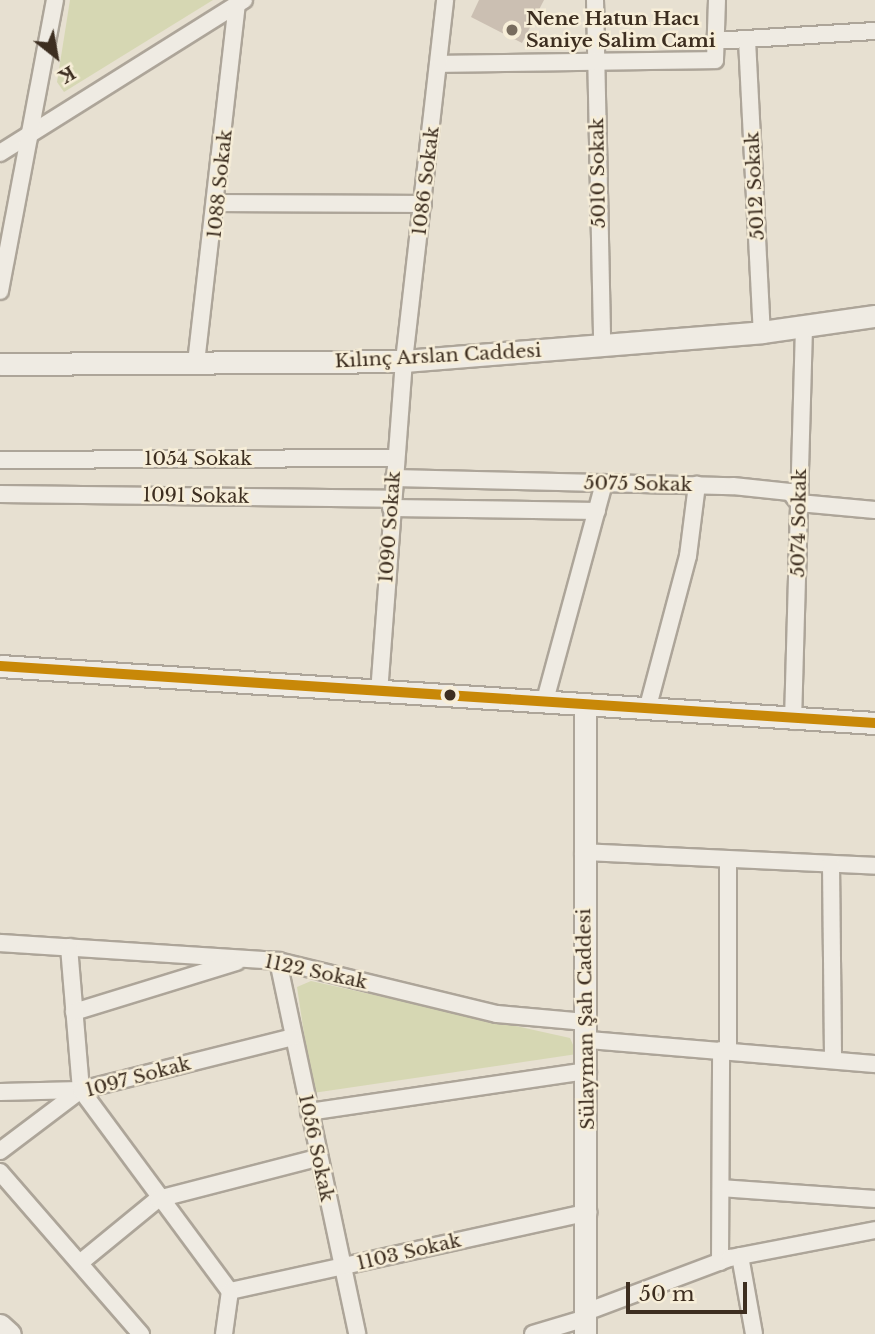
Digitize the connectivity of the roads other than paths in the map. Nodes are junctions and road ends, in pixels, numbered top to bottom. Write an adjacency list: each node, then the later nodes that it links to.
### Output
1 (55, 0): 11 (street)
2 (445, 0): 10 (street, 1086 Sokak)
3 (594, 0): 9 (street, 5010 Sokak)
4 (717, 0): 8 (street)
5 (241, 2): 11 (street); 13 (street, 1088 Sokak)
6 (875, 31): 7 (street)
7 (747, 40): 8 (street); 18 (street, 5012 Sokak)
8 (715, 41): 9 (street)
9 (595, 62): 10 (street); 19 (street, 5010 Sokak)
10 (440, 64): 14 (street, 1086 Sokak)
11 (30, 132): 12 (street); 15 (street)
12 (0, 153)
13 (219, 203): 14 (street); 21 (street, 1088 Sokak)
14 (423, 204): 20 (street, 1086 Sokak)
15 (0, 291)
16 (875, 316): 17 (street, Kılınç Arslan Caddesi)
17 (804, 326): 18 (street, Kılınç Arslan Caddesi); 30 (street, 5074 Sokak)
18 (762, 332): 19 (street, Kılınç Arslan Caddesi)
19 (602, 345): 20 (street, Kılınç Arslan Caddesi)
20 (404, 361): 21 (street, Kılınç Arslan Caddesi); 23 (street, 1090 Sokak)
21 (197, 363): 22 (street, Kılınç Arslan Caddesi)
22 (0, 364)
23 (396, 458): 24 (street, 1054 Sokak); 25 (street, 1090 Sokak)
24 (0, 460)
25 (394, 478): 26 (street, 5075 Sokak); 29 (street, 1090 Sokak)
26 (604, 483): 27 (street, 5075 Sokak); 32 (street)
27 (697, 485): 30 (street, 5075 Sokak); 37 (street)
28 (0, 494): 29 (street, 1091 Sokak)
29 (392, 503): 32 (street, 1091 Sokak); 34 (street, 1090 Sokak)
30 (799, 503): 31 (street, 5075 Sokak); 38 (street, 5074 Sokak)
31 (875, 510)
32 (597, 511): 35 (street)
33 (0, 666): 34 (street)
34 (379, 693): 35 (street)
35 (544, 704): 36 (street)
36 (585, 705): 37 (street); 40 (street, Sülayman Şah Caddesi)
37 (647, 709): 38 (street)
38 (793, 721): 39 (street)
39 (875, 723)
40 (583, 852): 41 (street); 49 (street, Sülayman Şah Caddesi)
41 (728, 862): 42 (street); 51 (street)
42 (831, 864): 43 (street); 52 (street)
43 (875, 866)
44 (0, 943): 45 (street, 1122 Sokak)
45 (68, 947): 46 (street, 1122 Sokak); 48 (street)
46 (246, 959): 47 (street, 1122 Sokak); 48 (street)
47 (278, 961): 49 (street, 1122 Sokak); 50 (street, 1056 Sokak)
48 (74, 1012): 55 (street)
49 (587, 1031): 51 (street, 1122 Sokak); 54 (street, Sülayman Şah Caddesi)
50 (293, 1037): 55 (street, 1097 Sokak); 57 (street, 1056 Sokak)
51 (724, 1051): 52 (street, 1122 Sokak); 61 (street)
52 (833, 1060): 53 (street, 1122 Sokak)
53 (875, 1064)
54 (587, 1072): 57 (street); 64 (street, Sülayman Şah Caddesi)
55 (80, 1090): 56 (street); 58 (street, 1097 Sokak); 62 (street)
56 (0, 1092)
57 (309, 1112): 59 (street, 1056 Sokak)
58 (0, 1151)
59 (317, 1158): 62 (street); 69 (street, 1056 Sokak)
60 (0, 1172): 67 (street)
61 (721, 1188): 63 (street); 68 (street)
62 (158, 1199): 67 (street); 70 (street)
63 (875, 1199)
64 (588, 1212): 69 (street, 1103 Sokak); 71 (street, Sülayman Şah Caddesi)
65 (875, 1230): 66 (street)
66 (740, 1256): 68 (street); 78 (street)
67 (81, 1262): 74 (street)
68 (720, 1262): 71 (street)
69 (341, 1267): 70 (street, 1103 Sokak); 76 (street, 1056 Sokak)
70 (230, 1291): 75 (street)
71 (586, 1321): 77 (street)
72 (0, 1325): 73 (street)
73 (10, 1334)
74 (141, 1334)
75 (224, 1334)
76 (356, 1334)
77 (533, 1334)
78 (754, 1334)

